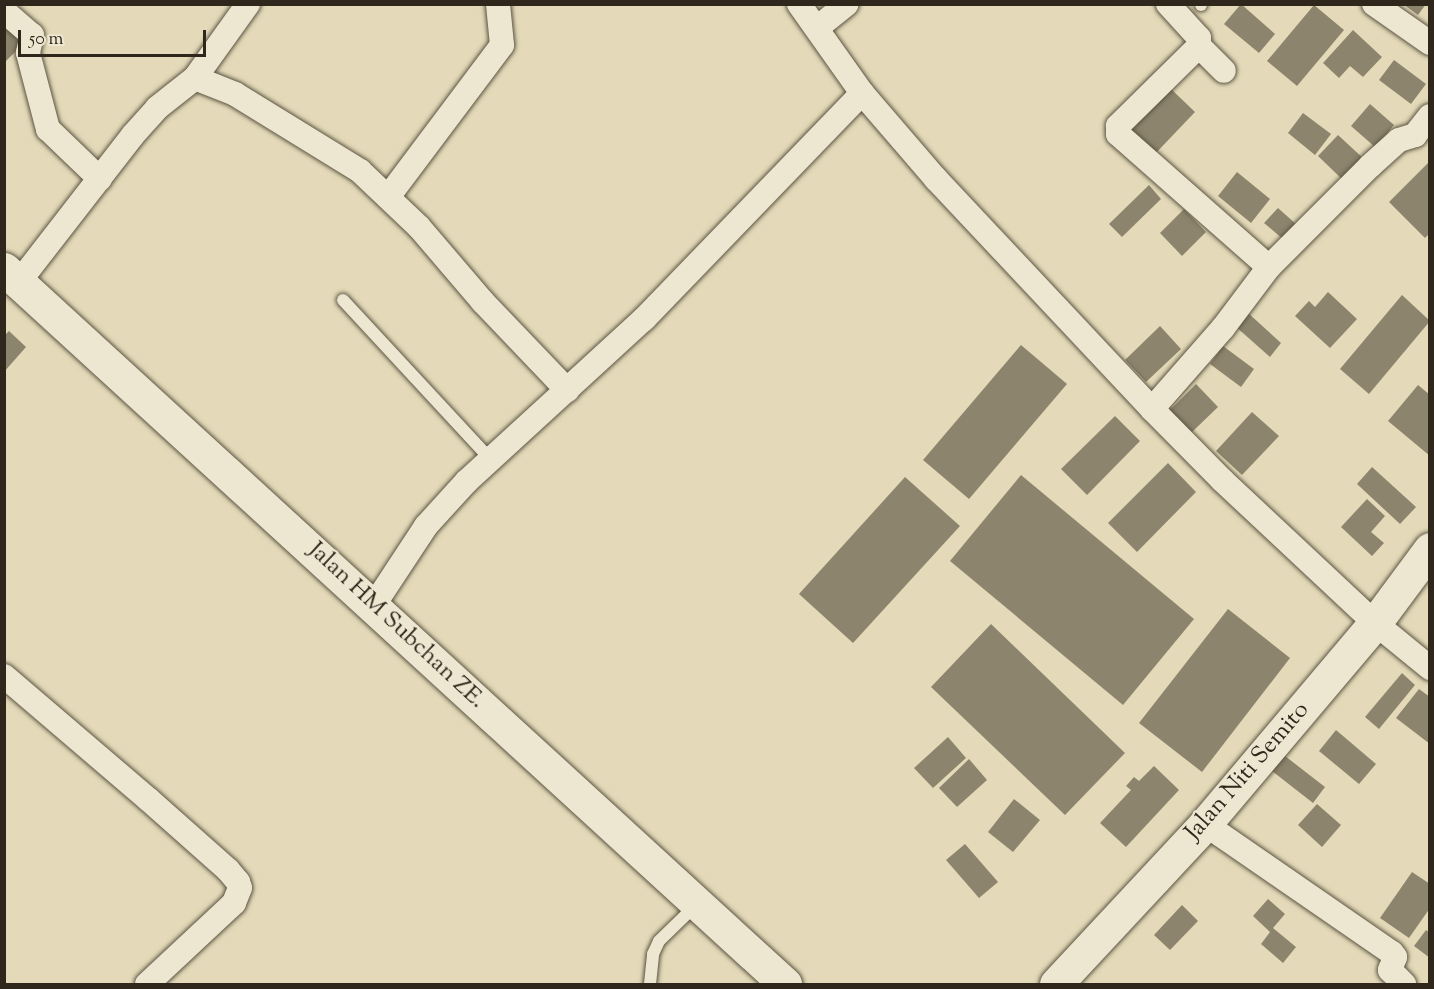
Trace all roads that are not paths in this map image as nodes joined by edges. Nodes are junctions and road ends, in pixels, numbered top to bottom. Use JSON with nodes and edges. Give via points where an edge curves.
{"nodes":[{"id":1,"x":8,"y":4,"type":"edge"},
{"id":2,"x":248,"y":4,"type":"edge"},
{"id":3,"x":498,"y":4,"type":"edge"},
{"id":4,"x":799,"y":4,"type":"edge"},
{"id":5,"x":846,"y":4,"type":"edge"},
{"id":6,"x":1168,"y":4,"type":"edge"},
{"id":7,"x":1374,"y":4,"type":"edge"},
{"id":8,"x":4,"y":10,"type":"edge"},
{"id":9,"x":817,"y":28,"type":"junction"},
{"id":10,"x":1430,"y":43,"type":"edge"},
{"id":11,"x":1199,"y":46,"type":"junction"},
{"id":12,"x":1224,"y":71,"type":"dead end"},
{"id":13,"x":195,"y":78,"type":"junction"},
{"id":14,"x":862,"y":93,"type":"junction"},
{"id":15,"x":1430,"y":116,"type":"edge"},
{"id":16,"x":100,"y":179,"type":"junction"},
{"id":17,"x":388,"y":197,"type":"junction"},
{"id":18,"x":1269,"y":267,"type":"junction"},
{"id":19,"x":12,"y":275,"type":"edge"},
{"id":20,"x":343,"y":300,"type":"dead end"},
{"id":21,"x":567,"y":390,"type":"junction"},
{"id":22,"x":1152,"y":409,"type":"junction"},
{"id":23,"x":491,"y":460,"type":"junction"},
{"id":24,"x":1430,"y":549,"type":"edge"},
{"id":25,"x":374,"y":605,"type":"junction"},
{"id":26,"x":1375,"y":623,"type":"junction"},
{"id":27,"x":1430,"y":668,"type":"edge"},
{"id":28,"x":4,"y":676,"type":"edge"},
{"id":29,"x":1205,"y":824,"type":"junction"},
{"id":30,"x":696,"y":904,"type":"junction"},
{"id":31,"x":147,"y":984,"type":"edge"},
{"id":32,"x":650,"y":984,"type":"edge"},
{"id":33,"x":785,"y":984,"type":"edge"},
{"id":34,"x":1056,"y":984,"type":"edge"},
{"id":35,"x":1404,"y":984,"type":"edge"}],
"edges":[{"from":1,"to":8,"type":"street"},
{"from":2,"to":13,"type":"street"},
{"from":3,"to":17,"type":"street","via":[[502,45]]},
{"from":4,"to":9,"type":"street"},
{"from":5,"to":9,"type":"street"},
{"from":6,"to":11,"type":"street","via":[[1199,38]]},
{"from":7,"to":10,"type":"street"},
{"from":8,"to":16,"type":"street","via":[[32,35],[28,53],[48,129]]},
{"from":9,"to":14,"type":"street"},
{"from":11,"to":12,"type":"street"},
{"from":11,"to":18,"type":"street","via":[[1118,126],[1118,134]]},
{"from":13,"to":16,"type":"street","via":[[157,108]]},
{"from":13,"to":17,"type":"street","via":[[235,94],[304,136],[360,171]]},
{"from":14,"to":21,"type":"street","via":[[644,319]]},
{"from":14,"to":22,"type":"street","via":[[936,179]]},
{"from":15,"to":18,"type":"street","via":[[1415,135],[1399,140],[1370,166]]},
{"from":16,"to":19,"type":"street"},
{"from":17,"to":21,"type":"street"},
{"from":18,"to":22,"type":"street","via":[[1223,328]]},
{"from":19,"to":25,"type":"main road","name":"Jalan HM Subchan ZE."},
{"from":20,"to":23,"type":"lane"},
{"from":21,"to":23,"type":"street"},
{"from":22,"to":26,"type":"street"},
{"from":23,"to":25,"type":"street","via":[[426,526]]},
{"from":24,"to":26,"type":"main road","name":"Jalan Niti Semito"},
{"from":25,"to":30,"type":"main road","name":"Jalan HM Subchan ZE.","via":[[432,663],[679,884]]},
{"from":26,"to":27,"type":"street"},
{"from":26,"to":29,"type":"main road","name":"Jalan Niti Semito"},
{"from":28,"to":31,"type":"street","via":[[238,882],[240,888],[234,903]]},
{"from":29,"to":34,"type":"main road","name":"Jalan Niti Semito"},
{"from":29,"to":35,"type":"street","via":[[1392,953],[1395,957],[1390,970]]},
{"from":30,"to":32,"type":"lane","via":[[659,941],[652,954]]},
{"from":30,"to":33,"type":"main road","name":"Jalan HM Subchan ZE."}]}
